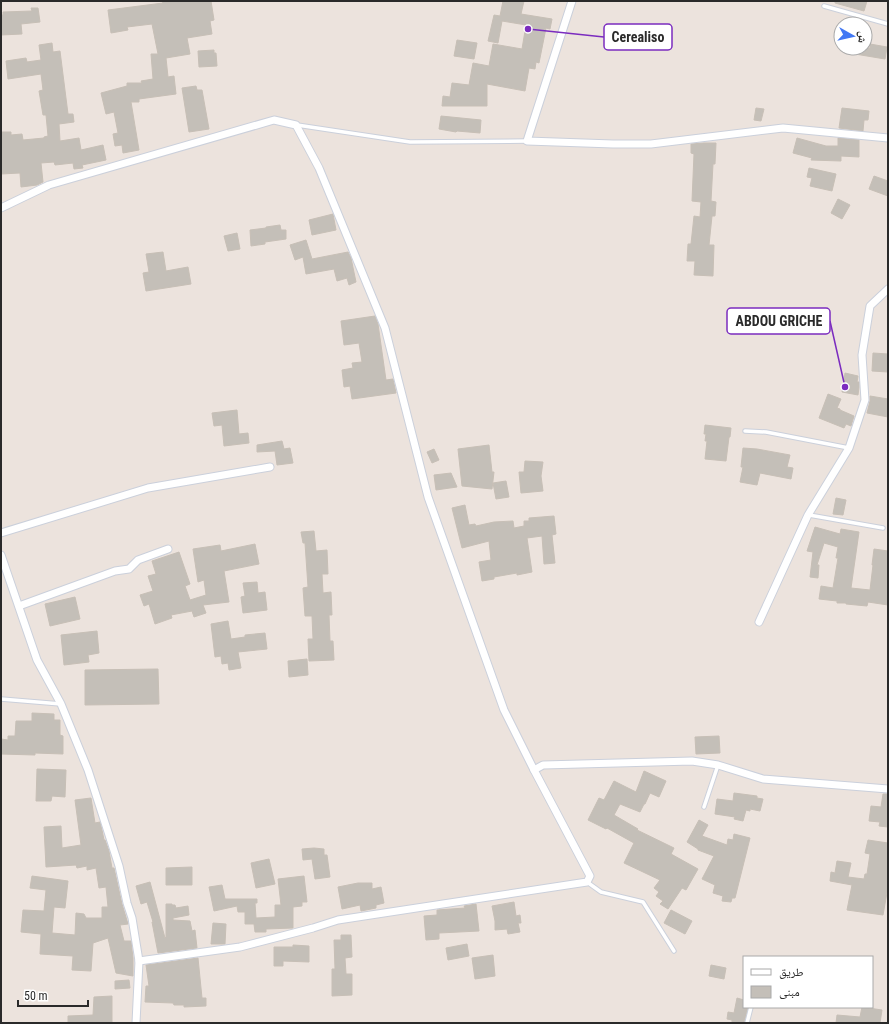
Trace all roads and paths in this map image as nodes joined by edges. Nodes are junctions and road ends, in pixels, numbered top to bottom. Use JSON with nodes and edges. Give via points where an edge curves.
{"nodes":[{"id":1,"x":572,"y":1,"type":"edge"},
{"id":2,"x":824,"y":6,"type":"dead end"},
{"id":3,"x":888,"y":24,"type":"edge"},
{"id":4,"x":296,"y":125,"type":"junction"},
{"id":5,"x":888,"y":138,"type":"edge"},
{"id":6,"x":527,"y":141,"type":"junction"},
{"id":7,"x":1,"y":208,"type":"edge"},
{"id":8,"x":888,"y":289,"type":"edge"},
{"id":9,"x":745,"y":431,"type":"dead end"},
{"id":10,"x":849,"y":448,"type":"junction"},
{"id":11,"x":270,"y":468,"type":"dead end"},
{"id":12,"x":808,"y":515,"type":"junction"},
{"id":13,"x":883,"y":528,"type":"dead end"},
{"id":14,"x":1,"y":533,"type":"edge"},
{"id":15,"x":168,"y":549,"type":"dead end"},
{"id":16,"x":1,"y":555,"type":"edge"},
{"id":17,"x":2,"y":563,"type":"edge"},
{"id":18,"x":19,"y":606,"type":"junction"},
{"id":19,"x":759,"y":622,"type":"dead end"},
{"id":20,"x":1,"y":699,"type":"edge"},
{"id":21,"x":61,"y":704,"type":"junction"},
{"id":22,"x":718,"y":765,"type":"junction"},
{"id":23,"x":534,"y":770,"type":"junction"},
{"id":24,"x":888,"y":789,"type":"edge"},
{"id":25,"x":704,"y":807,"type":"dead end"},
{"id":26,"x":587,"y":882,"type":"junction"},
{"id":27,"x":674,"y":951,"type":"dead end"},
{"id":28,"x":139,"y":961,"type":"junction"},
{"id":29,"x":751,"y":1008,"type":"edge"},
{"id":30,"x":136,"y":1023,"type":"edge"},
{"id":31,"x":747,"y":1023,"type":"edge"}],
"edges":[{"from":1,"to":6,"type":"street"},
{"from":2,"to":3,"type":"lane"},
{"from":4,"to":6,"type":"lane","via":[[410,142]]},
{"from":4,"to":7,"type":"street","via":[[274,120],[49,185]]},
{"from":4,"to":23,"type":"street","via":[[319,168],[385,328],[428,498],[504,710]]},
{"from":5,"to":6,"type":"street","via":[[783,128],[651,144]]},
{"from":8,"to":10,"type":"street","via":[[870,306],[862,354],[865,400]]},
{"from":9,"to":10,"type":"lane","via":[[766,432]]},
{"from":10,"to":12,"type":"street"},
{"from":11,"to":14,"type":"street","via":[[148,488]]},
{"from":12,"to":13,"type":"lane"},
{"from":12,"to":19,"type":"street"},
{"from":15,"to":18,"type":"street","via":[[138,560],[129,568]]},
{"from":16,"to":17,"type":"street"},
{"from":17,"to":18,"type":"street"},
{"from":18,"to":21,"type":"street","via":[[37,660]]},
{"from":20,"to":21,"type":"lane"},
{"from":21,"to":28,"type":"street","via":[[88,770],[119,866],[132,918]]},
{"from":22,"to":23,"type":"street","via":[[692,761],[543,765]]},
{"from":22,"to":24,"type":"street","via":[[763,779]]},
{"from":22,"to":25,"type":"lane"},
{"from":23,"to":26,"type":"street","via":[[590,876]]},
{"from":26,"to":27,"type":"lane","via":[[601,892],[643,902]]},
{"from":26,"to":28,"type":"street","via":[[338,920],[240,947]]},
{"from":28,"to":30,"type":"street"},
{"from":29,"to":31,"type":"lane"}]}
